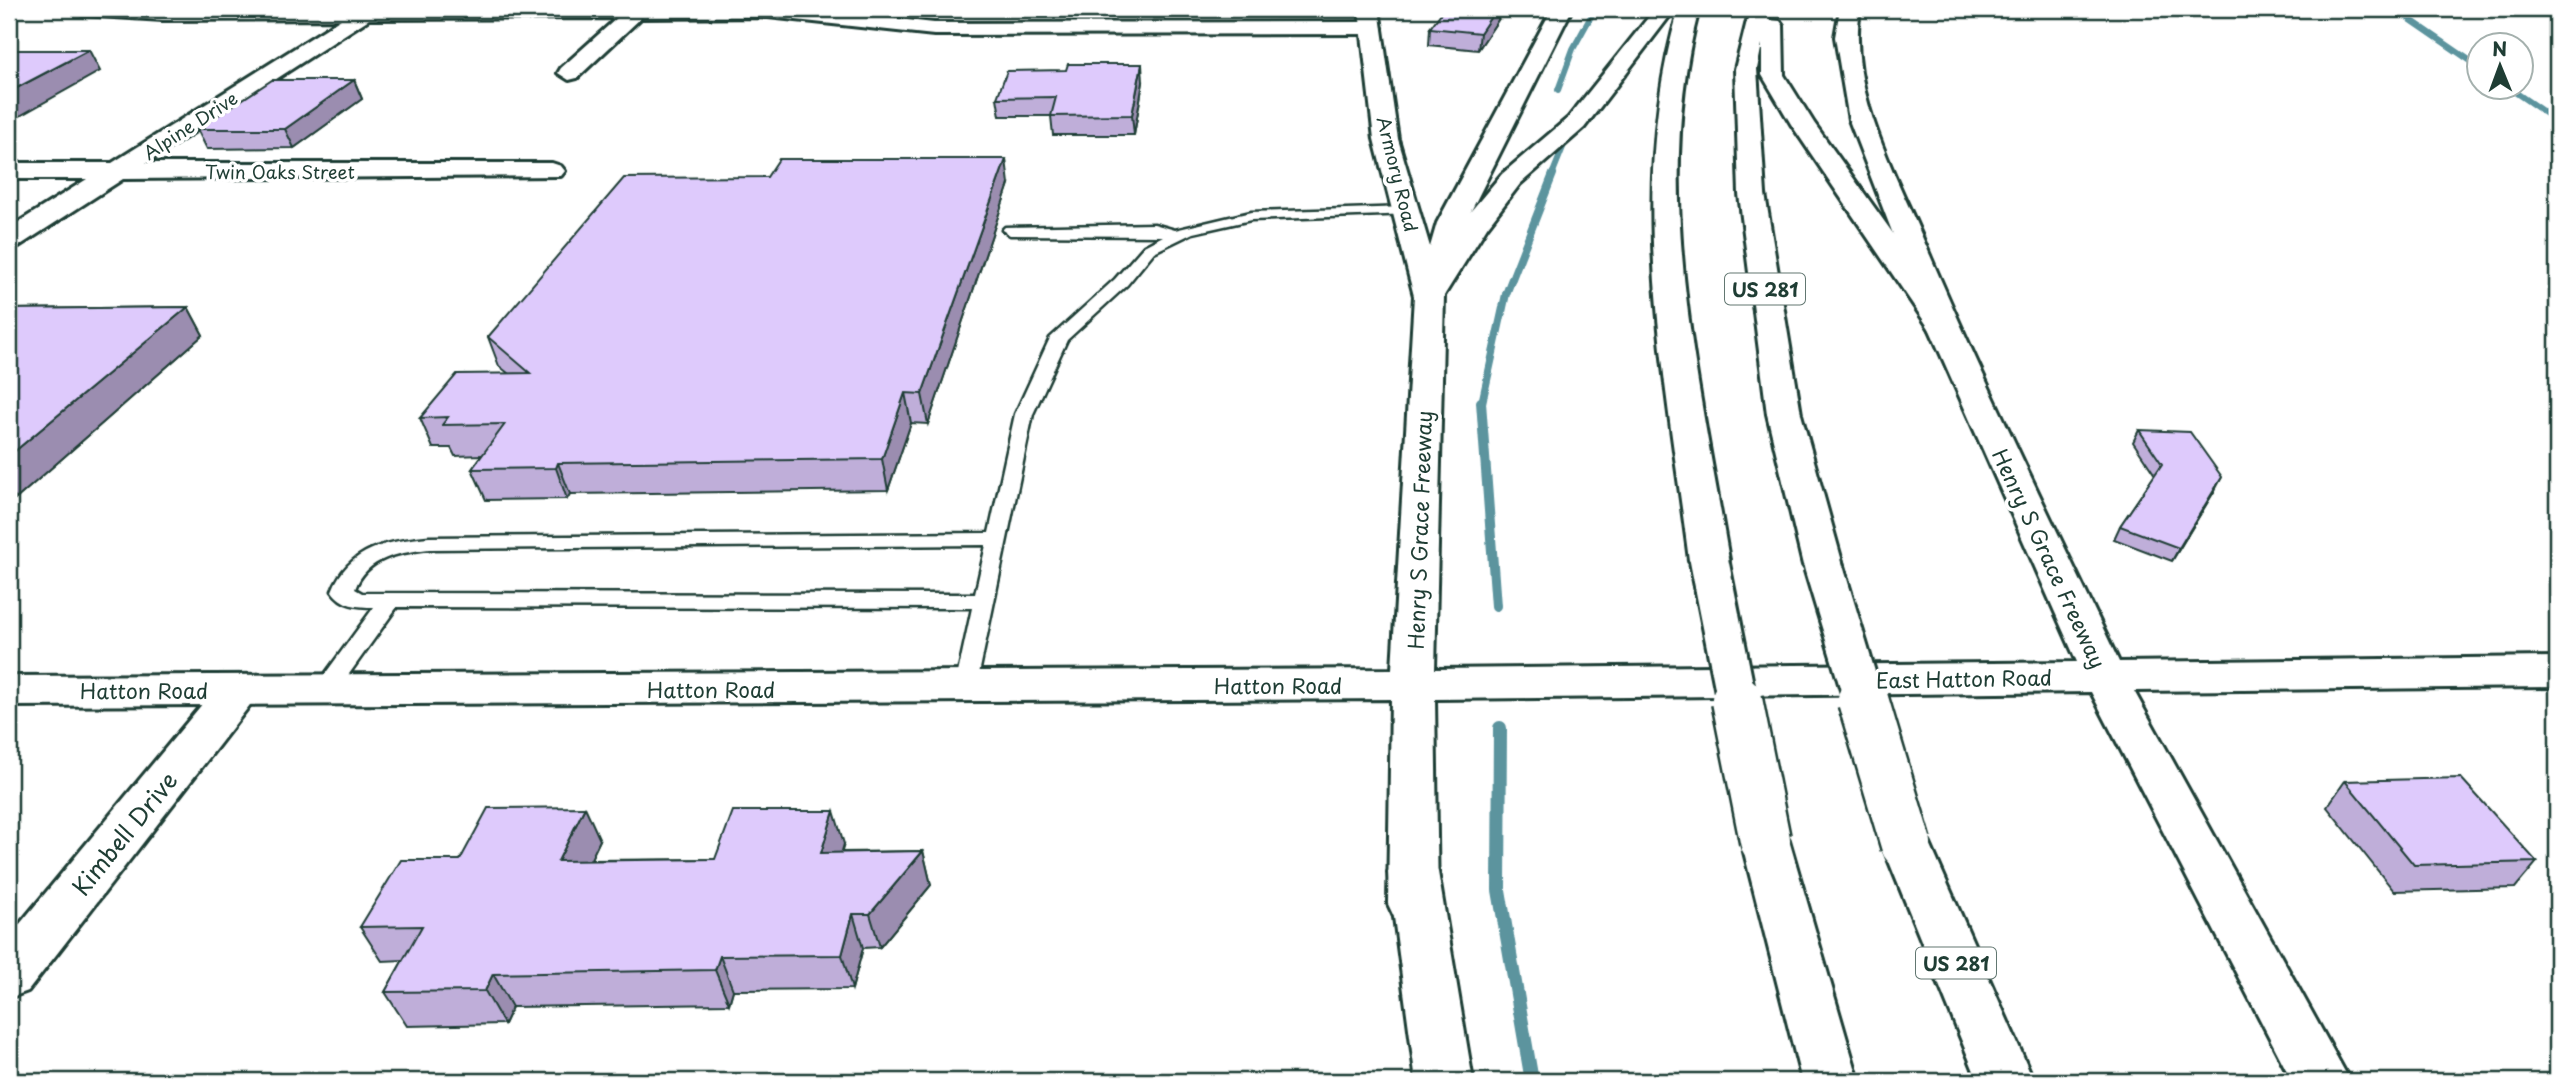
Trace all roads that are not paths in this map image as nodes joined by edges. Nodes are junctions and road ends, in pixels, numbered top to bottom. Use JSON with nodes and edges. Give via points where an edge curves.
{"nodes":[{"id":1,"x":82,"y":9,"type":"edge"},
{"id":2,"x":1019,"y":9,"type":"edge"},
{"id":3,"x":1562,"y":9,"type":"edge"},
{"id":4,"x":1665,"y":9,"type":"edge"},
{"id":5,"x":1689,"y":9,"type":"edge"},
{"id":6,"x":1760,"y":9,"type":"edge"},
{"id":7,"x":1773,"y":9,"type":"edge"},
{"id":8,"x":1850,"y":9,"type":"edge"},
{"id":9,"x":638,"y":10,"type":"edge"},
{"id":10,"x":769,"y":10,"type":"edge"},
{"id":11,"x":368,"y":11,"type":"edge"},
{"id":12,"x":1371,"y":18,"type":"edge"},
{"id":13,"x":1228,"y":19,"type":"edge"},
{"id":14,"x":1011,"y":29,"type":"junction"},
{"id":15,"x":569,"y":73,"type":"dead end"},
{"id":16,"x":9,"y":171,"type":"edge"},
{"id":17,"x":119,"y":171,"type":"junction"},
{"id":18,"x":552,"y":171,"type":"dead end"},
{"id":19,"x":1407,"y":211,"type":"junction"},
{"id":20,"x":1010,"y":230,"type":"dead end"},
{"id":21,"x":1176,"y":235,"type":"junction"},
{"id":22,"x":9,"y":240,"type":"edge"},
{"id":23,"x":1429,"y":296,"type":"junction"},
{"id":24,"x":1946,"y":330,"type":"junction"},
{"id":25,"x":998,"y":539,"type":"junction"},
{"id":26,"x":391,"y":600,"type":"junction"},
{"id":27,"x":985,"y":601,"type":"junction"},
{"id":28,"x":2557,"y":672,"type":"edge"},
{"id":29,"x":2105,"y":677,"type":"junction"},
{"id":30,"x":1413,"y":684,"type":"junction"},
{"id":31,"x":967,"y":687,"type":"junction"},
{"id":32,"x":237,"y":690,"type":"junction"},
{"id":33,"x":326,"y":690,"type":"junction"},
{"id":34,"x":9,"y":691,"type":"edge"},
{"id":35,"x":1413,"y":872,"type":"junction"},
{"id":36,"x":9,"y":975,"type":"edge"},
{"id":37,"x":1417,"y":1081,"type":"edge"},
{"id":38,"x":1445,"y":1081,"type":"edge"},
{"id":39,"x":1831,"y":1081,"type":"edge"},
{"id":40,"x":2006,"y":1081,"type":"edge"},
{"id":41,"x":2322,"y":1081,"type":"edge"}],
"edges":[{"from":1,"to":11,"type":"main road","via":[[131,13]]},
{"from":2,"to":14,"type":"main road"},
{"from":3,"to":23,"type":"main road","name":"Henry S Grace Freeway","via":[[1451,223]]},
{"from":4,"to":23,"type":"main road","via":[[1576,123],[1511,179],[1475,224]]},
{"from":5,"to":39,"type":"main road","bridge":true,"via":[[1681,31],[1665,133],[1665,246],[1709,560],[1765,840]]},
{"from":6,"to":40,"type":"main road","number":"US 281","bridge":true,"via":[[1746,69],[1752,194],[1784,414],[1823,565],[1906,844]]},
{"from":7,"to":24,"type":"main road","via":[[1773,75]]},
{"from":8,"to":24,"type":"main road","name":"Henry S Grace Freeway","via":[[1845,37],[1861,120]]},
{"from":9,"to":10,"type":"main road"},
{"from":9,"to":11,"type":"main road"},
{"from":9,"to":15,"type":"main road"},
{"from":10,"to":14,"type":"main road","via":[[881,27]]},
{"from":11,"to":17,"type":"main road","name":"Alpine Drive"},
{"from":12,"to":13,"type":"main road"},
{"from":12,"to":19,"type":"main road","name":"Armory Road","via":[[1386,139]]},
{"from":13,"to":14,"type":"main road"},
{"from":16,"to":17,"type":"main road","name":"Twin Oaks Street"},
{"from":17,"to":18,"type":"main road","name":"Twin Oaks Street"},
{"from":17,"to":22,"type":"main road","name":"Alpine Drive"},
{"from":19,"to":21,"type":"lane","via":[[1251,216]]},
{"from":19,"to":23,"type":"main road","name":"Armory Road"},
{"from":20,"to":21,"type":"lane","via":[[1154,229]]},
{"from":21,"to":25,"type":"lane","via":[[1149,249],[1121,282],[1059,338],[1024,414]]},
{"from":23,"to":30,"type":"main road","name":"Henry S Grace Freeway"},
{"from":24,"to":29,"type":"main road","name":"Henry S Grace Freeway"},
{"from":25,"to":26,"type":"lane","via":[[429,543],[373,554],[346,578],[343,592],[357,600]]},
{"from":25,"to":27,"type":"lane"},
{"from":26,"to":27,"type":"lane"},
{"from":26,"to":33,"type":"lane"},
{"from":27,"to":31,"type":"lane"},
{"from":28,"to":29,"type":"main road","name":"East Hatton Road"},
{"from":29,"to":30,"type":"main road","name":"East Hatton Road"},
{"from":29,"to":41,"type":"main road","name":"Henry S Grace Freeway"},
{"from":30,"to":31,"type":"main road","name":"Hatton Road"},
{"from":30,"to":35,"type":"main road","name":"Henry S Grace Freeway"},
{"from":31,"to":33,"type":"main road","name":"Hatton Road"},
{"from":32,"to":33,"type":"main road","name":"Hatton Road"},
{"from":32,"to":34,"type":"main road","name":"Hatton Road"},
{"from":32,"to":36,"type":"main road","name":"Kimbell Drive"},
{"from":35,"to":37,"type":"main road","name":"Henry S Grace Freeway"},
{"from":35,"to":38,"type":"main road"}]}
